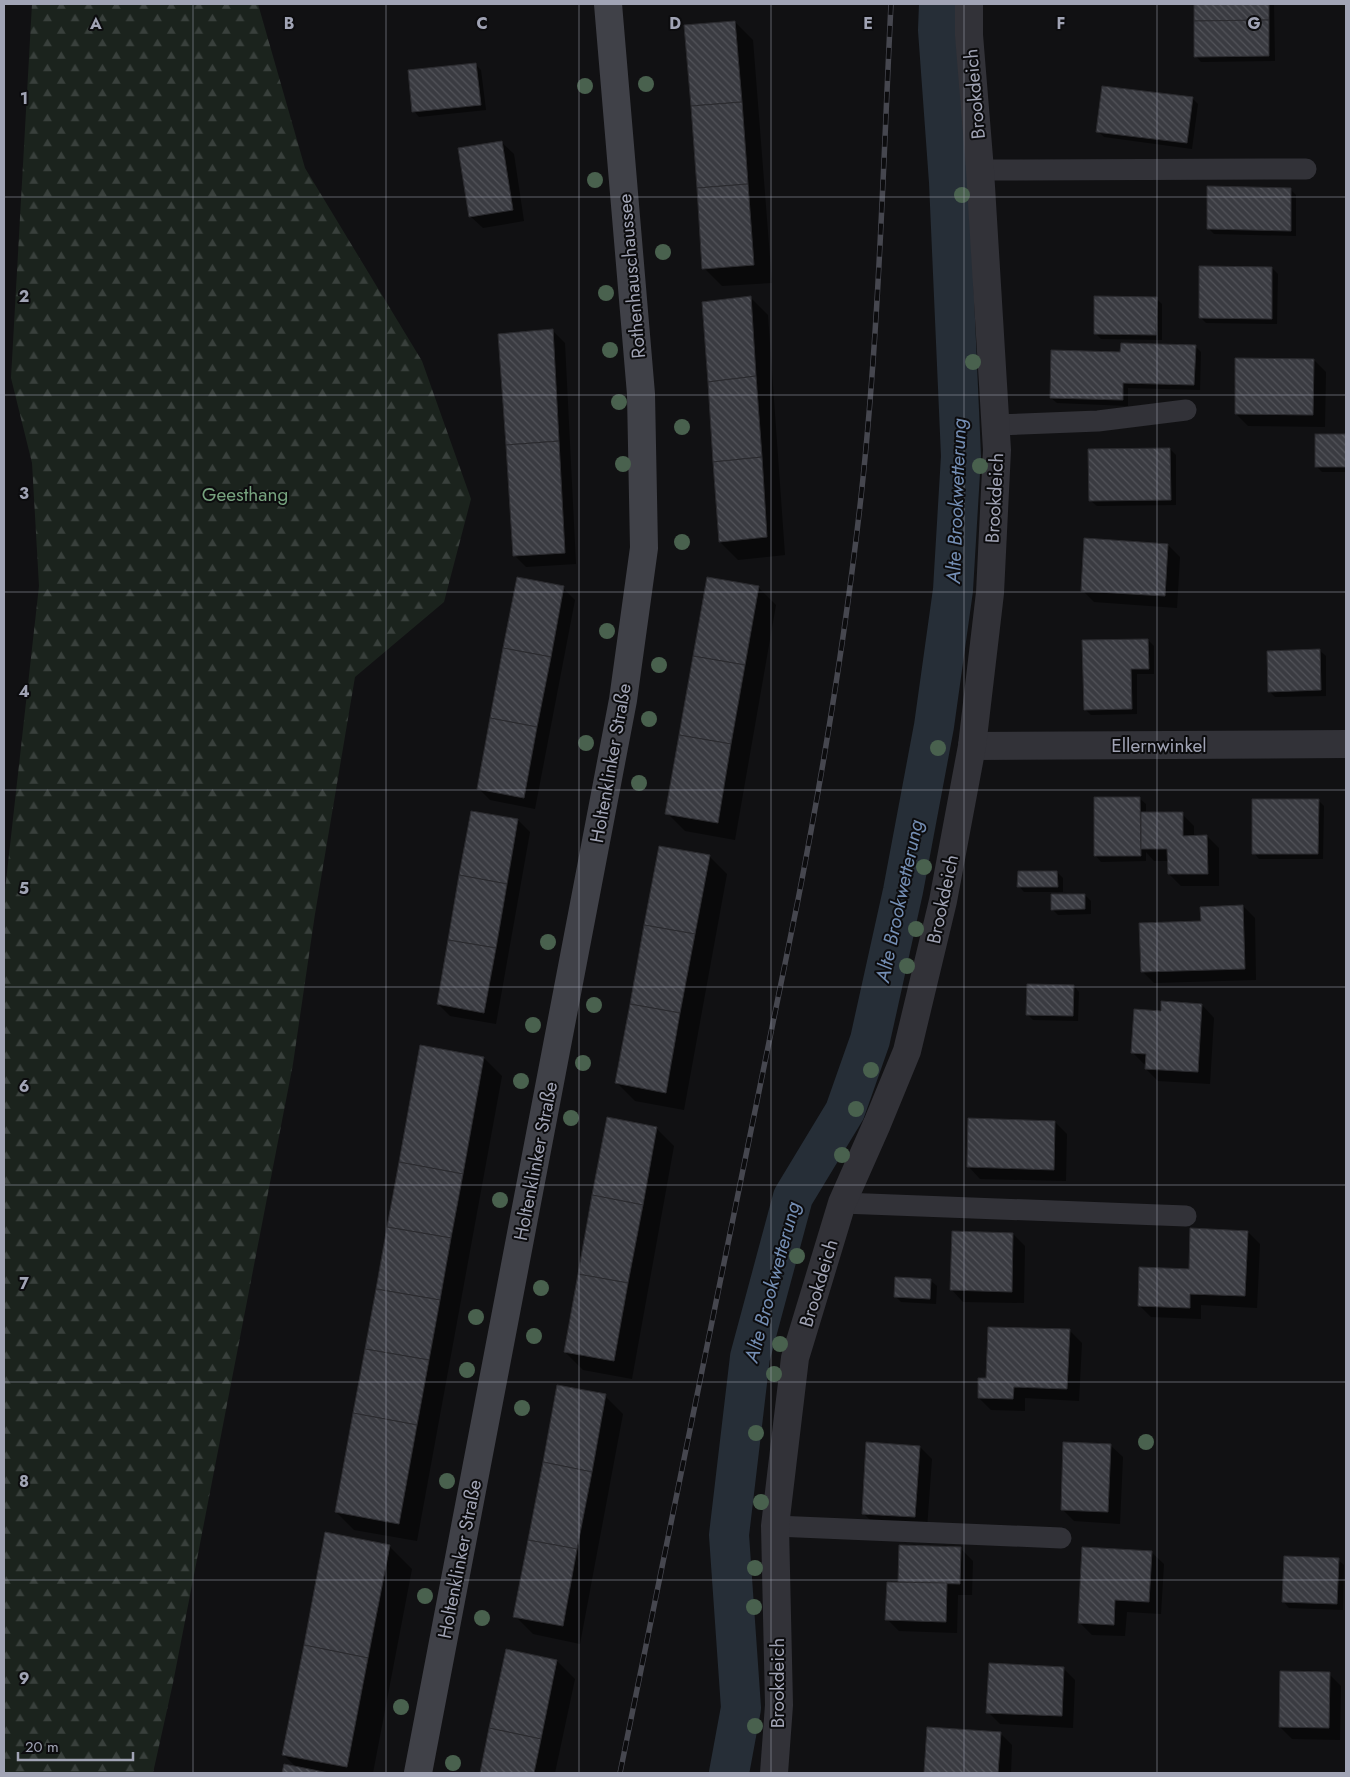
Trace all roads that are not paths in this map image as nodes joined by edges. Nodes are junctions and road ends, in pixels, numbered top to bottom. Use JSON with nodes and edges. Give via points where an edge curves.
{"nodes":[{"id":1,"x":608,"y":4,"type":"edge"},
{"id":2,"x":969,"y":4,"type":"edge"},
{"id":3,"x":1306,"y":169,"type":"dead end"},
{"id":4,"x":980,"y":170,"type":"junction"},
{"id":5,"x":1186,"y":410,"type":"dead end"},
{"id":6,"x":996,"y":425,"type":"junction"},
{"id":7,"x":644,"y":548,"type":"joint"},
{"id":8,"x":1346,"y":744,"type":"edge"},
{"id":9,"x":972,"y":746,"type":"junction"},
{"id":10,"x":842,"y":1203,"type":"junction"},
{"id":11,"x":1186,"y":1216,"type":"dead end"},
{"id":12,"x":776,"y":1526,"type":"junction"},
{"id":13,"x":1061,"y":1538,"type":"dead end"},
{"id":14,"x":418,"y":1773,"type":"edge"},
{"id":15,"x":774,"y":1773,"type":"edge"}],
"edges":[{"from":1,"to":7,"type":"main road","name":"Rothenhauschaussee","via":[[641,394]]},
{"from":2,"to":4,"type":"street","name":"Brookdeich"},
{"from":3,"to":4,"type":"lane"},
{"from":4,"to":6,"type":"street","name":"Brookdeich"},
{"from":5,"to":6,"type":"lane","via":[[1098,421]]},
{"from":6,"to":9,"type":"street","name":"Brookdeich","via":[[990,594]]},
{"from":7,"to":14,"type":"main road","name":"Holtenklinker Straße","via":[[623,700]]},
{"from":8,"to":9,"type":"street","name":"Ellernwinkel"},
{"from":9,"to":10,"type":"street","name":"Brookdeich","via":[[943,902],[906,1051]]},
{"from":10,"to":11,"type":"lane"},
{"from":10,"to":12,"type":"street","name":"Brookdeich","via":[[795,1358]]},
{"from":12,"to":13,"type":"lane"},
{"from":12,"to":15,"type":"street","name":"Brookdeich","via":[[779,1705]]}]}
